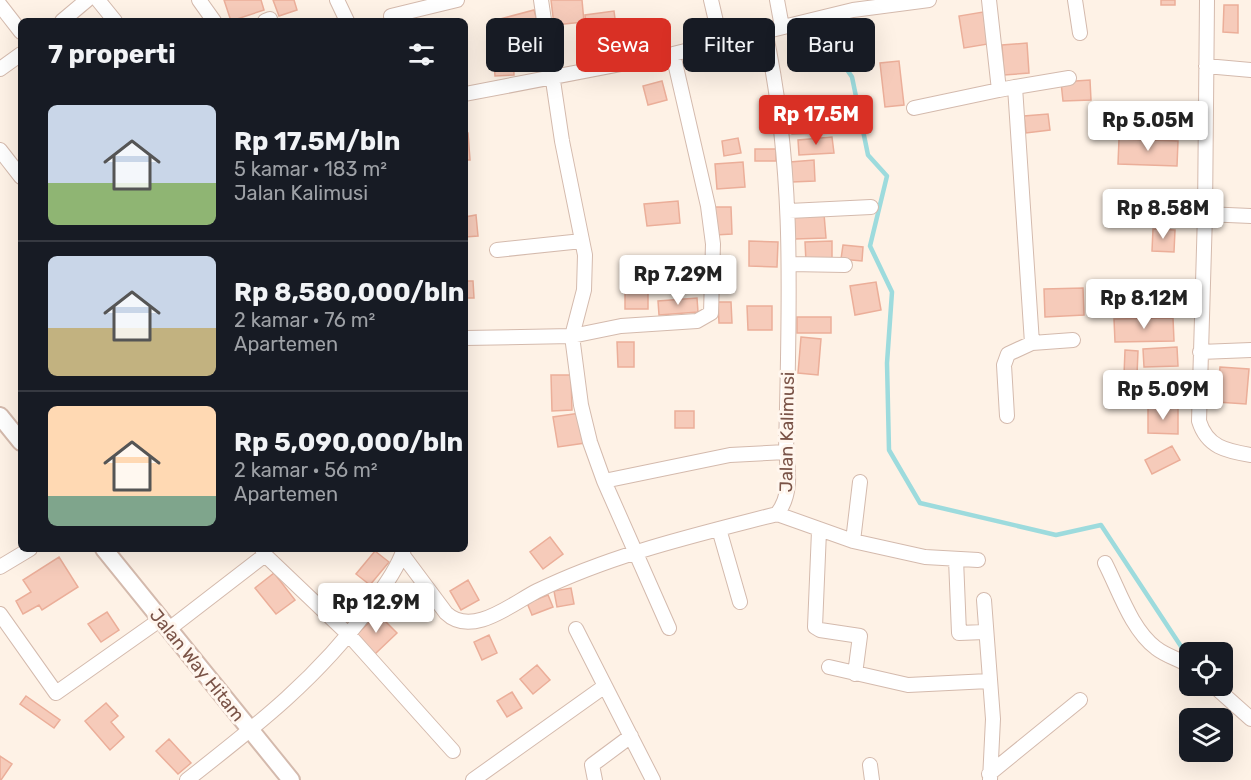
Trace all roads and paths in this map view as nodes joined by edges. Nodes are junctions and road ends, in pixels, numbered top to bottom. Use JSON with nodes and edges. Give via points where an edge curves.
{"nodes":[{"id":1,"x":87,"y":0,"type":"edge"},
{"id":2,"x":98,"y":0,"type":"edge"},
{"id":3,"x":198,"y":0,"type":"edge"},
{"id":4,"x":337,"y":0,"type":"edge"},
{"id":5,"x":457,"y":0,"type":"edge"},
{"id":6,"x":541,"y":0,"type":"edge"},
{"id":7,"x":711,"y":0,"type":"edge"},
{"id":8,"x":777,"y":0,"type":"edge"},
{"id":9,"x":929,"y":0,"type":"edge"},
{"id":10,"x":989,"y":0,"type":"edge"},
{"id":11,"x":1075,"y":0,"type":"edge"},
{"id":12,"x":1207,"y":0,"type":"edge"},
{"id":13,"x":0,"y":5,"type":"edge"},
{"id":14,"x":391,"y":16,"type":"dead end"},
{"id":15,"x":66,"y":18,"type":"edge"},
{"id":16,"x":113,"y":18,"type":"edge"},
{"id":17,"x":212,"y":18,"type":"edge"},
{"id":18,"x":346,"y":18,"type":"edge"},
{"id":19,"x":715,"y":18,"type":"edge"},
{"id":20,"x":782,"y":27,"type":"junction"},
{"id":21,"x":18,"y":28,"type":"edge"},
{"id":22,"x":775,"y":29,"type":"edge"},
{"id":23,"x":1080,"y":33,"type":"dead end"},
{"id":24,"x":683,"y":52,"type":"edge"},
{"id":25,"x":674,"y":54,"type":"junction"},
{"id":26,"x":18,"y":56,"type":"edge"},
{"id":27,"x":1206,"y":66,"type":"junction"},
{"id":28,"x":0,"y":69,"type":"edge"},
{"id":29,"x":1251,"y":70,"type":"edge"},
{"id":30,"x":773,"y":72,"type":"edge"},
{"id":31,"x":553,"y":78,"type":"junction"},
{"id":32,"x":1069,"y":78,"type":"dead end"},
{"id":33,"x":1015,"y":87,"type":"junction"},
{"id":34,"x":999,"y":90,"type":"junction"},
{"id":35,"x":468,"y":93,"type":"edge"},
{"id":36,"x":914,"y":108,"type":"dead end"},
{"id":37,"x":0,"y":150,"type":"edge"},
{"id":38,"x":18,"y":173,"type":"edge"},
{"id":39,"x":871,"y":207,"type":"dead end"},
{"id":40,"x":789,"y":211,"type":"junction"},
{"id":41,"x":1205,"y":214,"type":"junction"},
{"id":42,"x":1251,"y":216,"type":"edge"},
{"id":43,"x":582,"y":241,"type":"junction"},
{"id":44,"x":497,"y":250,"type":"dead end"},
{"id":45,"x":790,"y":264,"type":"junction"},
{"id":46,"x":845,"y":265,"type":"dead end"},
{"id":47,"x":572,"y":336,"type":"junction"},
{"id":48,"x":468,"y":338,"type":"edge"},
{"id":49,"x":1073,"y":340,"type":"dead end"},
{"id":50,"x":1032,"y":343,"type":"junction"},
{"id":51,"x":1251,"y":350,"type":"edge"},
{"id":52,"x":1200,"y":352,"type":"junction"},
{"id":53,"x":0,"y":416,"type":"edge"},
{"id":54,"x":1007,"y":416,"type":"dead end"},
{"id":55,"x":18,"y":438,"type":"edge"},
{"id":56,"x":786,"y":452,"type":"junction"},
{"id":57,"x":1251,"y":455,"type":"edge"},
{"id":58,"x":604,"y":481,"type":"junction"},
{"id":59,"x":860,"y":482,"type":"dead end"},
{"id":60,"x":777,"y":514,"type":"junction"},
{"id":61,"x":719,"y":529,"type":"junction"},
{"id":62,"x":819,"y":531,"type":"junction"},
{"id":63,"x":853,"y":541,"type":"junction"},
{"id":64,"x":25,"y":552,"type":"edge"},
{"id":65,"x":106,"y":552,"type":"edge"},
{"id":66,"x":263,"y":552,"type":"edge"},
{"id":67,"x":403,"y":552,"type":"edge"},
{"id":68,"x":634,"y":553,"type":"junction"},
{"id":69,"x":956,"y":559,"type":"junction"},
{"id":70,"x":978,"y":560,"type":"dead end"},
{"id":71,"x":1105,"y":563,"type":"dead end"},
{"id":72,"x":0,"y":567,"type":"edge"},
{"id":73,"x":984,"y":600,"type":"dead end"},
{"id":74,"x":740,"y":602,"type":"dead end"},
{"id":75,"x":0,"y":614,"type":"edge"},
{"id":76,"x":165,"y":624,"type":"junction"},
{"id":77,"x":669,"y":628,"type":"dead end"},
{"id":78,"x":576,"y":629,"type":"dead end"},
{"id":79,"x":985,"y":632,"type":"junction"},
{"id":80,"x":349,"y":635,"type":"junction"},
{"id":81,"x":1179,"y":661,"type":"edge"},
{"id":82,"x":829,"y":667,"type":"dead end"},
{"id":83,"x":855,"y":674,"type":"junction"},
{"id":84,"x":989,"y":681,"type":"junction"},
{"id":85,"x":605,"y":686,"type":"junction"},
{"id":86,"x":1225,"y":696,"type":"edge"},
{"id":87,"x":1080,"y":700,"type":"dead end"},
{"id":88,"x":1251,"y":719,"type":"edge"},
{"id":89,"x":250,"y":730,"type":"junction"},
{"id":90,"x":631,"y":736,"type":"junction"},
{"id":91,"x":453,"y":751,"type":"dead end"},
{"id":92,"x":870,"y":765,"type":"dead end"},
{"id":93,"x":990,"y":777,"type":"edge"},
{"id":94,"x":187,"y":780,"type":"edge"},
{"id":95,"x":291,"y":780,"type":"edge"},
{"id":96,"x":473,"y":780,"type":"edge"},
{"id":97,"x":594,"y":780,"type":"edge"},
{"id":98,"x":653,"y":780,"type":"edge"},
{"id":99,"x":872,"y":780,"type":"edge"}],
"edges":[{"from":1,"to":15,"type":"street"},
{"from":2,"to":16,"type":"street"},
{"from":3,"to":17,"type":"street"},
{"from":4,"to":18,"type":"street"},
{"from":5,"to":14,"type":"street"},
{"from":6,"to":31,"type":"street"},
{"from":7,"to":19,"type":"street"},
{"from":8,"to":20,"type":"street"},
{"from":9,"to":20,"type":"street","via":[[853,10]]},
{"from":10,"to":34,"type":"street"},
{"from":11,"to":23,"type":"street"},
{"from":12,"to":27,"type":"street"},
{"from":13,"to":21,"type":"street"},
{"from":20,"to":22,"type":"street"},
{"from":24,"to":25,"type":"street"},
{"from":25,"to":31,"type":"street"},
{"from":25,"to":47,"type":"street","via":[[708,206],[711,313],[697,321],[621,327]]},
{"from":26,"to":28,"type":"street"},
{"from":27,"to":29,"type":"street"},
{"from":27,"to":41,"type":"street"},
{"from":30,"to":40,"type":"street","name":"Jalan Kalimusi","via":[[782,120]]},
{"from":31,"to":35,"type":"street"},
{"from":31,"to":43,"type":"street"},
{"from":32,"to":33,"type":"street"},
{"from":33,"to":34,"type":"street"},
{"from":33,"to":50,"type":"street"},
{"from":34,"to":36,"type":"street"},
{"from":37,"to":38,"type":"street"},
{"from":39,"to":40,"type":"street"},
{"from":40,"to":45,"type":"street","name":"Jalan Kalimusi"},
{"from":41,"to":42,"type":"street"},
{"from":41,"to":52,"type":"street"},
{"from":43,"to":44,"type":"street"},
{"from":43,"to":47,"type":"street","via":[[586,271]]},
{"from":45,"to":46,"type":"street"},
{"from":45,"to":56,"type":"street","name":"Jalan Kalimusi"},
{"from":47,"to":48,"type":"street"},
{"from":47,"to":58,"type":"street","via":[[581,405]]},
{"from":49,"to":50,"type":"street"},
{"from":50,"to":54,"type":"street","via":[[1010,352],[1005,359]]},
{"from":51,"to":52,"type":"street"},
{"from":52,"to":57,"type":"street","via":[[1202,433],[1220,449]]},
{"from":53,"to":55,"type":"street"},
{"from":56,"to":58,"type":"street","via":[[730,455]]},
{"from":56,"to":60,"type":"street","name":"Jalan Kalimusi","via":[[787,498]]},
{"from":58,"to":68,"type":"street"},
{"from":59,"to":63,"type":"street"},
{"from":60,"to":61,"type":"street","name":"Jalan Kalimusi"},
{"from":60,"to":62,"type":"street"},
{"from":61,"to":68,"type":"street","name":"Jalan Kalimusi"},
{"from":61,"to":74,"type":"street"},
{"from":62,"to":63,"type":"street"},
{"from":62,"to":83,"type":"street","via":[[815,627],[860,636]]},
{"from":63,"to":69,"type":"street","via":[[925,557]]},
{"from":64,"to":72,"type":"street"},
{"from":65,"to":76,"type":"street","name":"Jalan Way Hitam"},
{"from":66,"to":76,"type":"street"},
{"from":66,"to":80,"type":"street"},
{"from":67,"to":68,"type":"street","name":"Jalan Kalimusi","via":[[447,613],[453,619],[469,622],[490,617],[538,590]]},
{"from":67,"to":80,"type":"street","via":[[386,584]]},
{"from":68,"to":77,"type":"street"},
{"from":69,"to":70,"type":"street"},
{"from":69,"to":79,"type":"street","via":[[959,633]]},
{"from":71,"to":81,"type":"street","via":[[1146,638]]},
{"from":73,"to":79,"type":"street"},
{"from":75,"to":76,"type":"street","via":[[56,693]]},
{"from":76,"to":89,"type":"street","name":"Jalan Way Hitam"},
{"from":78,"to":85,"type":"street"},
{"from":79,"to":84,"type":"street"},
{"from":80,"to":89,"type":"street","via":[[318,671]]},
{"from":80,"to":91,"type":"street"},
{"from":82,"to":83,"type":"street"},
{"from":83,"to":84,"type":"street","via":[[908,685]]},
{"from":84,"to":93,"type":"street","via":[[993,719]]},
{"from":85,"to":90,"type":"street"},
{"from":85,"to":96,"type":"street"},
{"from":86,"to":88,"type":"street"},
{"from":87,"to":93,"type":"street"},
{"from":89,"to":94,"type":"street"},
{"from":89,"to":95,"type":"street","name":"Jalan Way Hitam"},
{"from":90,"to":97,"type":"street","via":[[592,765]]},
{"from":90,"to":98,"type":"street"},
{"from":92,"to":99,"type":"street"}]}
